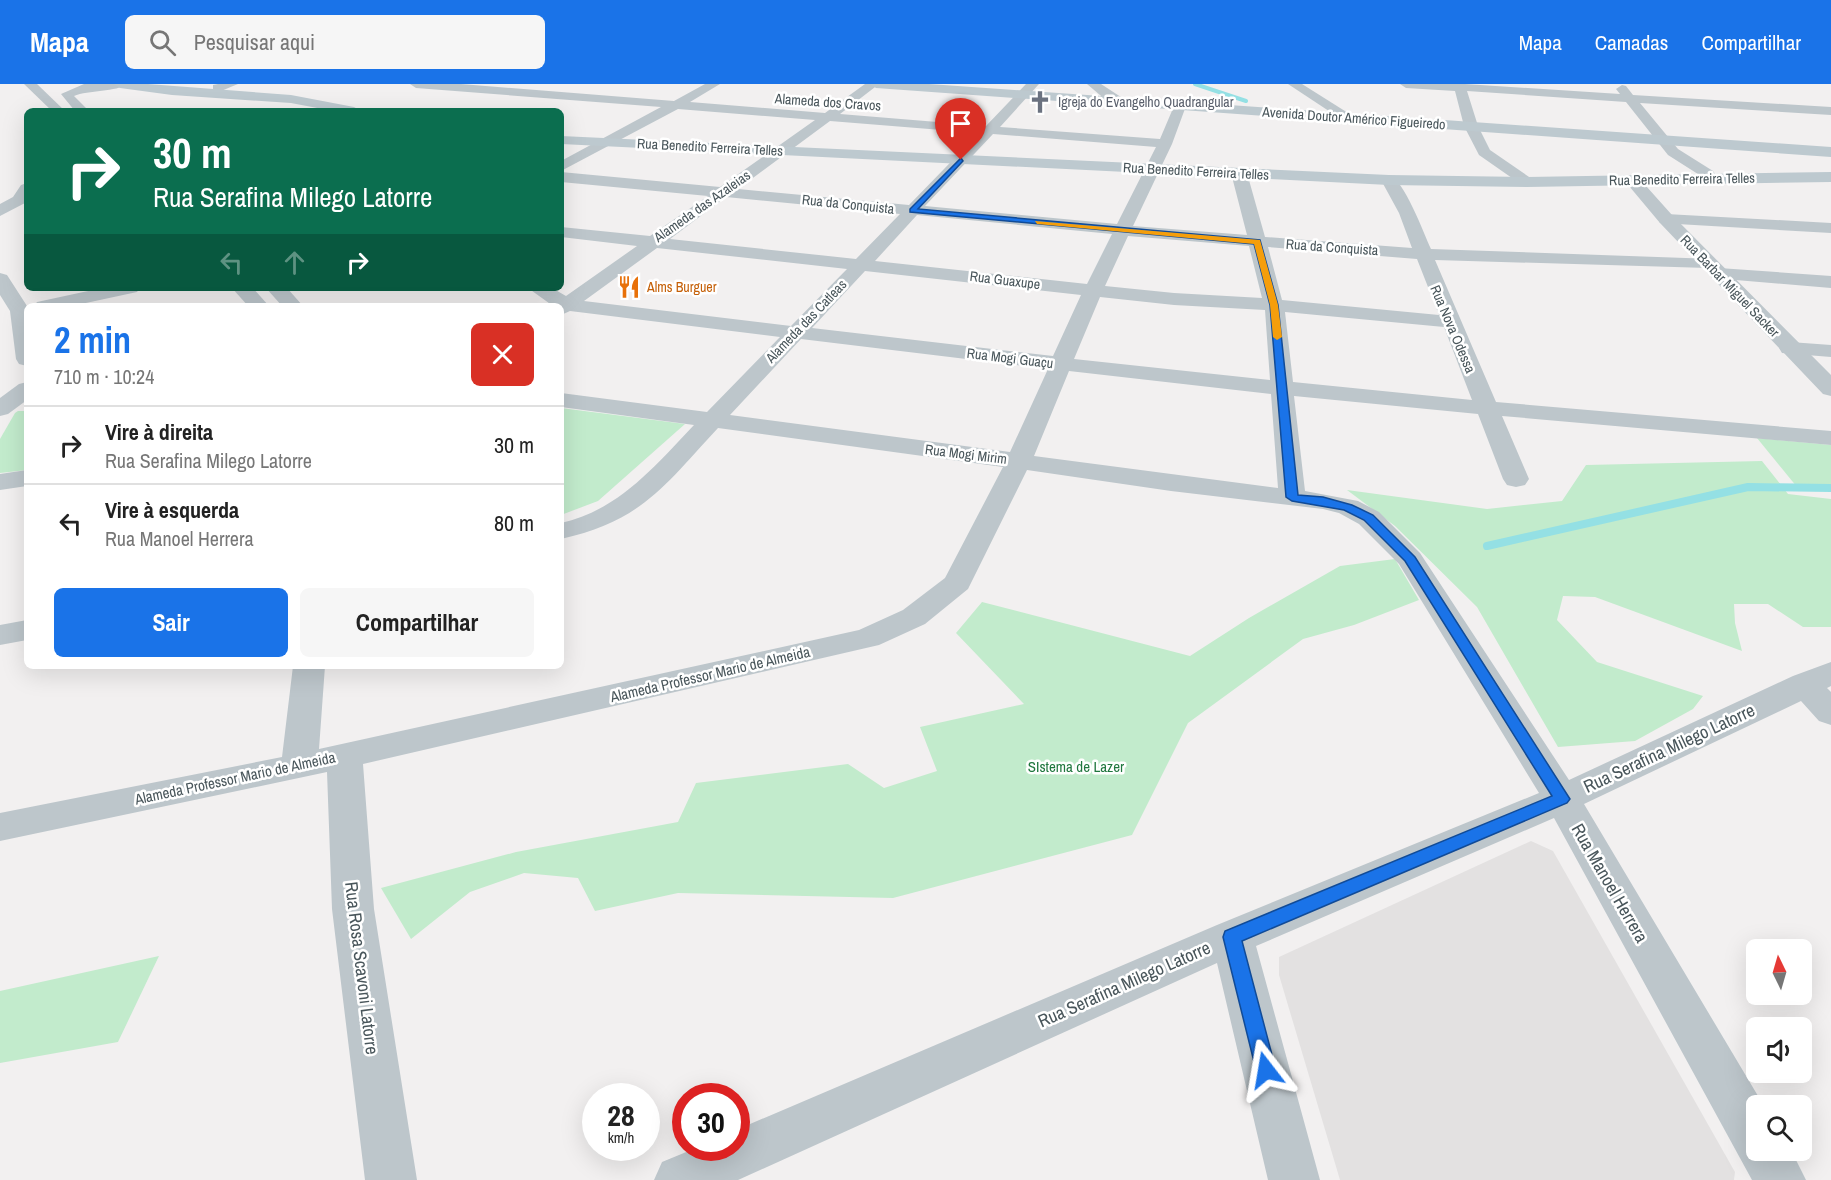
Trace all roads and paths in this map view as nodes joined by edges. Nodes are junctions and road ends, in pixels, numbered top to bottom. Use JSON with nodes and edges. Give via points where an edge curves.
{"nodes":[{"id":1,"x":30,"y":84,"type":"edge"},
{"id":2,"x":120,"y":84,"type":"edge"},
{"id":3,"x":232,"y":84,"type":"edge"},
{"id":4,"x":416,"y":84,"type":"edge"},
{"id":5,"x":557,"y":84,"type":"edge"},
{"id":6,"x":714,"y":84,"type":"edge"},
{"id":7,"x":875,"y":84,"type":"edge"},
{"id":8,"x":1093,"y":84,"type":"edge"},
{"id":9,"x":1406,"y":84,"type":"edge"},
{"id":10,"x":1617,"y":84,"type":"edge"},
{"id":11,"x":1299,"y":85,"type":"edge"},
{"id":12,"x":1459,"y":86,"type":"edge"},
{"id":13,"x":217,"y":88,"type":"dead end"},
{"id":14,"x":1028,"y":89,"type":"edge"},
{"id":15,"x":534,"y":94,"type":"junction"},
{"id":16,"x":1794,"y":97,"type":"dead end"},
{"id":17,"x":1630,"y":98,"type":"junction"},
{"id":18,"x":1121,"y":101,"type":"junction"},
{"id":19,"x":673,"y":105,"type":"junction"},
{"id":20,"x":1180,"y":106,"type":"junction"},
{"id":21,"x":78,"y":107,"type":"edge"},
{"id":22,"x":56,"y":108,"type":"edge"},
{"id":23,"x":338,"y":108,"type":"edge"},
{"id":24,"x":1809,"y":110,"type":"junction"},
{"id":25,"x":1831,"y":111,"type":"edge"},
{"id":26,"x":826,"y":117,"type":"junction"},
{"id":27,"x":1349,"y":118,"type":"junction"},
{"id":28,"x":1471,"y":126,"type":"junction"},
{"id":29,"x":1831,"y":127,"type":"edge"},
{"id":30,"x":989,"y":130,"type":"junction"},
{"id":31,"x":564,"y":140,"type":"edge"},
{"id":32,"x":1663,"y":140,"type":"junction"},
{"id":33,"x":606,"y":142,"type":"junction"},
{"id":34,"x":1165,"y":144,"type":"junction"},
{"id":35,"x":779,"y":150,"type":"junction"},
{"id":36,"x":1831,"y":152,"type":"edge"},
{"id":37,"x":961,"y":160,"type":"junction"},
{"id":38,"x":564,"y":165,"type":"edge"},
{"id":39,"x":1152,"y":169,"type":"junction"},
{"id":40,"x":1239,"y":173,"type":"junction"},
{"id":41,"x":564,"y":177,"type":"edge"},
{"id":42,"x":1831,"y":177,"type":"edge"},
{"id":43,"x":1707,"y":179,"type":"junction"},
{"id":44,"x":1389,"y":180,"type":"junction"},
{"id":45,"x":1632,"y":180,"type":"junction"},
{"id":46,"x":1527,"y":182,"type":"junction"},
{"id":47,"x":24,"y":192,"type":"edge"},
{"id":48,"x":722,"y":192,"type":"junction"},
{"id":49,"x":0,"y":211,"type":"edge"},
{"id":50,"x":913,"y":211,"type":"junction"},
{"id":51,"x":1666,"y":219,"type":"junction"},
{"id":52,"x":1831,"y":228,"type":"edge"},
{"id":53,"x":1122,"y":230,"type":"junction"},
{"id":54,"x":564,"y":232,"type":"edge"},
{"id":55,"x":652,"y":241,"type":"junction"},
{"id":56,"x":1257,"y":242,"type":"junction"},
{"id":57,"x":1422,"y":254,"type":"junction"},
{"id":58,"x":861,"y":263,"type":"junction"},
{"id":59,"x":1713,"y":268,"type":"junction"},
{"id":60,"x":0,"y":279,"type":"edge"},
{"id":61,"x":1831,"y":282,"type":"edge"},
{"id":62,"x":1094,"y":290,"type":"junction"},
{"id":63,"x":116,"y":291,"type":"edge"},
{"id":64,"x":245,"y":291,"type":"edge"},
{"id":65,"x":279,"y":291,"type":"edge"},
{"id":66,"x":542,"y":291,"type":"edge"},
{"id":67,"x":58,"y":303,"type":"edge"},
{"id":68,"x":256,"y":303,"type":"edge"},
{"id":69,"x":290,"y":303,"type":"edge"},
{"id":70,"x":558,"y":303,"type":"edge"},
{"id":71,"x":1274,"y":305,"type":"junction"},
{"id":72,"x":564,"y":306,"type":"edge"},
{"id":73,"x":564,"y":307,"type":"edge"},
{"id":74,"x":16,"y":312,"type":"edge"},
{"id":75,"x":1450,"y":322,"type":"junction"},
{"id":76,"x":795,"y":332,"type":"junction"},
{"id":77,"x":24,"y":346,"type":"edge"},
{"id":78,"x":1790,"y":348,"type":"junction"},
{"id":79,"x":1831,"y":351,"type":"edge"},
{"id":80,"x":1062,"y":364,"type":"junction"},
{"id":81,"x":1283,"y":387,"type":"junction"},
{"id":82,"x":1831,"y":389,"type":"edge"},
{"id":83,"x":24,"y":392,"type":"edge"},
{"id":84,"x":564,"y":400,"type":"edge"},
{"id":85,"x":8,"y":406,"type":"edge"},
{"id":86,"x":1486,"y":408,"type":"junction"},
{"id":87,"x":713,"y":420,"type":"junction"},
{"id":88,"x":1831,"y":438,"type":"edge"},
{"id":89,"x":1019,"y":461,"type":"junction"},
{"id":90,"x":24,"y":478,"type":"edge"},
{"id":91,"x":1516,"y":480,"type":"dead end"},
{"id":92,"x":0,"y":482,"type":"edge"},
{"id":93,"x":1292,"y":497,"type":"junction"},
{"id":94,"x":1369,"y":518,"type":"joint"},
{"id":95,"x":564,"y":530,"type":"edge"},
{"id":96,"x":24,"y":631,"type":"edge"},
{"id":97,"x":0,"y":635,"type":"edge"},
{"id":98,"x":309,"y":669,"type":"edge"},
{"id":99,"x":1822,"y":690,"type":"edge"},
{"id":100,"x":344,"y":756,"type":"junction"},
{"id":101,"x":300,"y":766,"type":"junction"},
{"id":102,"x":1562,"y":799,"type":"junction"},
{"id":103,"x":0,"y":827,"type":"edge"},
{"id":104,"x":1232,"y":937,"type":"junction"},
{"id":105,"x":1746,"y":1121,"type":"edge"},
{"id":106,"x":1769,"y":1161,"type":"edge"},
{"id":107,"x":391,"y":1180,"type":"edge"},
{"id":108,"x":680,"y":1180,"type":"edge"},
{"id":109,"x":1294,"y":1180,"type":"edge"},
{"id":110,"x":1780,"y":1180,"type":"edge"}],
"edges":[{"from":1,"to":22,"type":"street"},
{"from":2,"to":21,"type":"street","via":[[67,94]]},
{"from":2,"to":23,"type":"main road","via":[[291,99]]},
{"from":3,"to":13,"type":"street"},
{"from":4,"to":15,"type":"street","name":"Alameda dos Cravos"},
{"from":5,"to":15,"type":"street"},
{"from":6,"to":19,"type":"street"},
{"from":7,"to":14,"type":"main road","name":"Avenida Doutor Américo Figueiredo"},
{"from":7,"to":26,"type":"street","name":"Alameda das Azaleias"},
{"from":8,"to":18,"type":"street"},
{"from":9,"to":12,"type":"street"},
{"from":10,"to":17,"type":"street"},
{"from":11,"to":27,"type":"street"},
{"from":12,"to":17,"type":"street"},
{"from":12,"to":28,"type":"street"},
{"from":14,"to":18,"type":"main road","name":"Avenida Doutor Américo Figueiredo"},
{"from":14,"to":30,"type":"street","name":"Alameda das Catleas"},
{"from":15,"to":19,"type":"street","name":"Alameda dos Cravos"},
{"from":16,"to":24,"type":"street"},
{"from":17,"to":24,"type":"street"},
{"from":17,"to":32,"type":"street"},
{"from":18,"to":20,"type":"main road","name":"Avenida Doutor Américo Figueiredo"},
{"from":19,"to":26,"type":"street","name":"Alameda dos Cravos"},
{"from":19,"to":33,"type":"street"},
{"from":20,"to":27,"type":"main road","name":"Avenida Doutor Américo Figueiredo"},
{"from":20,"to":34,"type":"street","name":"Alameda Professor Mario de Almeida"},
{"from":21,"to":22,"type":"street"},
{"from":24,"to":25,"type":"street"},
{"from":24,"to":29,"type":"street"},
{"from":26,"to":30,"type":"street","name":"Alameda dos Cravos"},
{"from":26,"to":35,"type":"street","name":"Alameda das Azaleias"},
{"from":27,"to":28,"type":"main road","name":"Avenida Doutor Américo Figueiredo"},
{"from":28,"to":32,"type":"main road","name":"Avenida Doutor Américo Figueiredo"},
{"from":28,"to":46,"type":"street","via":[[1484,152]]},
{"from":30,"to":34,"type":"street","name":"Alameda dos Cravos"},
{"from":30,"to":37,"type":"street","name":"Alameda das Catleas"},
{"from":31,"to":33,"type":"main road","name":"Rua Benedito Ferreira Telles"},
{"from":32,"to":36,"type":"main road","name":"Avenida Doutor Américo Figueiredo"},
{"from":32,"to":43,"type":"street","via":[[1673,152],[1708,174]]},
{"from":33,"to":35,"type":"main road","name":"Rua Benedito Ferreira Telles"},
{"from":33,"to":38,"type":"street"},
{"from":34,"to":39,"type":"street","name":"Alameda Professor Mario de Almeida"},
{"from":35,"to":37,"type":"main road","name":"Rua Benedito Ferreira Telles"},
{"from":35,"to":48,"type":"street","name":"Alameda das Azaleias"},
{"from":37,"to":39,"type":"main road","name":"Rua Benedito Ferreira Telles"},
{"from":37,"to":50,"type":"street","name":"Alameda das Catleas"},
{"from":39,"to":40,"type":"main road","name":"Rua Benedito Ferreira Telles"},
{"from":39,"to":53,"type":"street","name":"Alameda Professor Mario de Almeida"},
{"from":40,"to":44,"type":"main road","name":"Rua Benedito Ferreira Telles"},
{"from":40,"to":56,"type":"street"},
{"from":41,"to":48,"type":"street","name":"Rua da Conquista"},
{"from":42,"to":43,"type":"main road","name":"Rua Benedito Ferreira Telles"},
{"from":43,"to":45,"type":"main road","name":"Rua Benedito Ferreira Telles"},
{"from":44,"to":46,"type":"main road","name":"Rua Benedito Ferreira Telles"},
{"from":44,"to":57,"type":"street","name":"Rua Nova Odessa"},
{"from":45,"to":46,"type":"main road","name":"Rua Benedito Ferreira Telles"},
{"from":45,"to":51,"type":"street","name":"Rua Barbar Miguel Sacker"},
{"from":47,"to":49,"type":"street"},
{"from":48,"to":50,"type":"street","name":"Rua da Conquista"},
{"from":48,"to":55,"type":"street","name":"Alameda das Azaleias"},
{"from":50,"to":53,"type":"street","name":"Rua da Conquista"},
{"from":50,"to":58,"type":"street","name":"Alameda das Catleas"},
{"from":51,"to":52,"type":"street"},
{"from":51,"to":59,"type":"street","name":"Rua Barbar Miguel Sacker"},
{"from":53,"to":56,"type":"street","name":"Rua da Conquista"},
{"from":53,"to":62,"type":"street","name":"Alameda Professor Mario de Almeida"},
{"from":54,"to":55,"type":"street","name":"Rua Guaxupe"},
{"from":55,"to":58,"type":"street","name":"Rua Guaxupe"},
{"from":55,"to":72,"type":"street","name":"Alameda das Azaleias"},
{"from":56,"to":57,"type":"street","name":"Rua da Conquista"},
{"from":56,"to":71,"type":"street"},
{"from":57,"to":59,"type":"street","name":"Rua da Conquista"},
{"from":57,"to":75,"type":"street","name":"Rua Nova Odessa"},
{"from":58,"to":62,"type":"street","name":"Rua Guaxupe"},
{"from":58,"to":76,"type":"street","name":"Alameda das Catleas"},
{"from":59,"to":61,"type":"street","name":"Rua da Conquista"},
{"from":59,"to":78,"type":"street","name":"Rua Barbar Miguel Sacker"},
{"from":60,"to":74,"type":"street"},
{"from":62,"to":71,"type":"street","name":"Rua Guaxupe"},
{"from":62,"to":80,"type":"street","name":"Alameda Professor Mario de Almeida"},
{"from":63,"to":67,"type":"street"},
{"from":64,"to":68,"type":"street"},
{"from":65,"to":69,"type":"street"},
{"from":66,"to":70,"type":"street","name":"Rua Mogi Guaçu"},
{"from":71,"to":75,"type":"street","name":"Rua Guaxupe"},
{"from":71,"to":81,"type":"street"},
{"from":73,"to":76,"type":"street","name":"Rua Mogi Guaçu"},
{"from":74,"to":77,"type":"street"},
{"from":75,"to":86,"type":"street","name":"Rua Nova Odessa"},
{"from":76,"to":80,"type":"street","name":"Rua Mogi Guaçu"},
{"from":76,"to":87,"type":"street","name":"Alameda das Catleas"},
{"from":78,"to":79,"type":"street"},
{"from":78,"to":82,"type":"street","name":"Rua Barbar Miguel Sacker"},
{"from":80,"to":81,"type":"street","name":"Rua Mogi Guaçu"},
{"from":80,"to":89,"type":"street","name":"Alameda Professor Mario de Almeida"},
{"from":81,"to":86,"type":"street","name":"Rua Mogi Guaçu"},
{"from":81,"to":93,"type":"street"},
{"from":83,"to":85,"type":"street"},
{"from":84,"to":87,"type":"street","name":"Rua Mogi Mirim"},
{"from":86,"to":88,"type":"street","name":"Rua Mogi Guaçu"},
{"from":86,"to":91,"type":"street","name":"Rua Nova Odessa"},
{"from":87,"to":89,"type":"street","name":"Rua Mogi Mirim"},
{"from":87,"to":95,"type":"street","name":"Alameda das Catleas","via":[[630,504],[592,523]]},
{"from":89,"to":93,"type":"street","name":"Rua Mogi Mirim"},
{"from":89,"to":100,"type":"street","name":"Alameda Professor Mario de Almeida","via":[[957,583],[914,617],[868,638]]},
{"from":90,"to":92,"type":"street"},
{"from":93,"to":94,"type":"street","name":"Rua Mogi Mirim","via":[[1340,505]]},
{"from":94,"to":102,"type":"street","name":"Rua Manoel Herrera","via":[[1410,559]]},
{"from":96,"to":97,"type":"street"},
{"from":98,"to":101,"type":"street"},
{"from":99,"to":102,"type":"street","name":"Rua Serafina Milego Latorre"},
{"from":100,"to":101,"type":"street","name":"Alameda Professor Mario de Almeida"},
{"from":100,"to":107,"type":"street","name":"Rua Rosa Scavoni Latorre","via":[[352,909]]},
{"from":101,"to":103,"type":"street","name":"Alameda Professor Mario de Almeida"},
{"from":102,"to":104,"type":"street","name":"Rua Serafina Milego Latorre"},
{"from":102,"to":105,"type":"street","name":"Rua Manoel Herrera"},
{"from":104,"to":108,"type":"street","name":"Rua Serafina Milego Latorre"},
{"from":104,"to":109,"type":"street"},
{"from":106,"to":110,"type":"street"}]}
